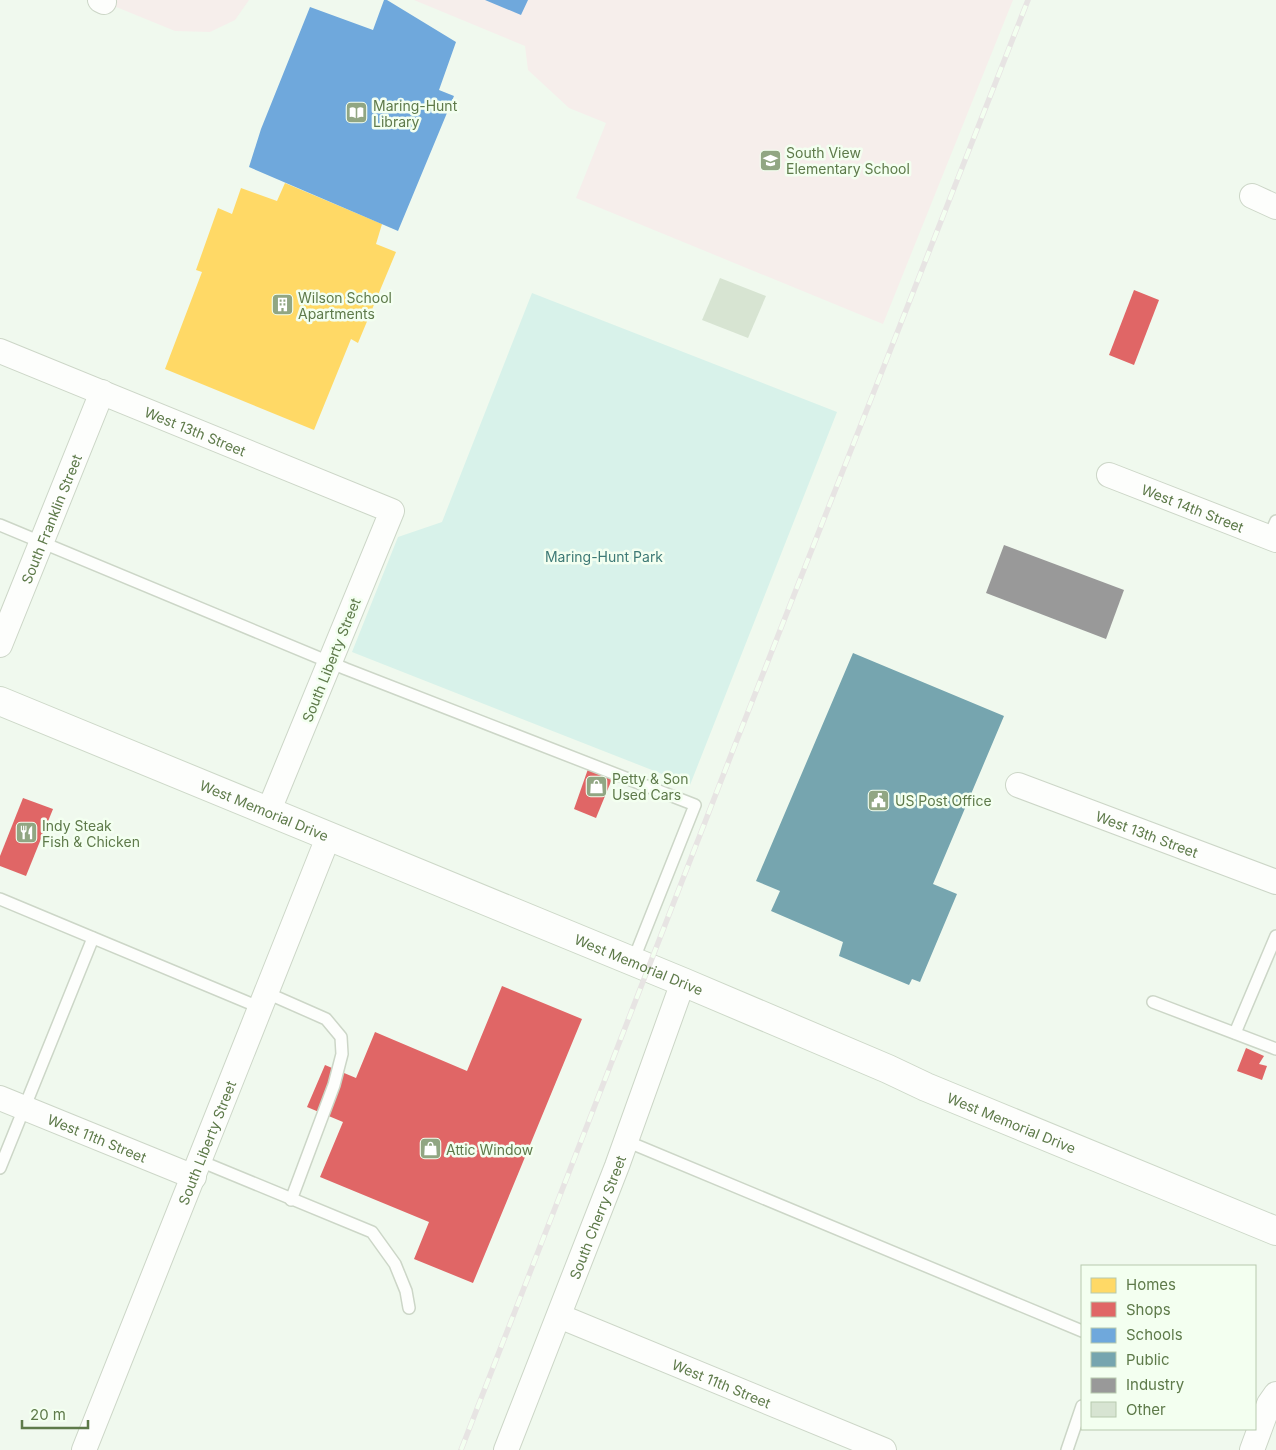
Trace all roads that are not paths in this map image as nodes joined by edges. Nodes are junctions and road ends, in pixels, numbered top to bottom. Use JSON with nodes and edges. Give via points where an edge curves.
{"nodes":[{"id":1,"x":1252,"y":196,"type":"dead end"},
{"id":2,"x":1276,"y":207,"type":"edge"},
{"id":3,"x":0,"y":352,"type":"edge"},
{"id":4,"x":102,"y":392,"type":"junction"},
{"id":5,"x":1109,"y":475,"type":"dead end"},
{"id":6,"x":392,"y":511,"type":"joint"},
{"id":7,"x":0,"y":525,"type":"edge"},
{"id":8,"x":1274,"y":532,"type":"edge"},
{"id":9,"x":41,"y":543,"type":"junction"},
{"id":10,"x":0,"y":645,"type":"edge"},
{"id":11,"x":330,"y":662,"type":"junction"},
{"id":12,"x":0,"y":701,"type":"edge"},
{"id":13,"x":1018,"y":785,"type":"dead end"},
{"id":14,"x":269,"y":810,"type":"junction"},
{"id":15,"x":329,"y":835,"type":"junction"},
{"id":16,"x":1276,"y":882,"type":"edge"},
{"id":17,"x":0,"y":899,"type":"edge"},
{"id":18,"x":1276,"y":936,"type":"edge"},
{"id":19,"x":93,"y":938,"type":"junction"},
{"id":20,"x":633,"y":961,"type":"junction"},
{"id":21,"x":683,"y":982,"type":"junction"},
{"id":22,"x":264,"y":1000,"type":"junction"},
{"id":23,"x":1153,"y":1002,"type":"dead end"},
{"id":24,"x":1235,"y":1033,"type":"junction"},
{"id":25,"x":1276,"y":1049,"type":"edge"},
{"id":26,"x":0,"y":1098,"type":"edge"},
{"id":27,"x":24,"y":1108,"type":"junction"},
{"id":28,"x":626,"y":1141,"type":"junction"},
{"id":29,"x":0,"y":1168,"type":"edge"},
{"id":30,"x":197,"y":1169,"type":"junction"},
{"id":31,"x":291,"y":1200,"type":"junction"},
{"id":32,"x":1276,"y":1231,"type":"edge"},
{"id":33,"x":409,"y":1308,"type":"dead end"},
{"id":34,"x":559,"y":1316,"type":"junction"},
{"id":35,"x":1081,"y":1331,"type":"edge"},
{"id":36,"x":1267,"y":1399,"type":"edge"},
{"id":37,"x":1081,"y":1409,"type":"edge"},
{"id":38,"x":84,"y":1450,"type":"edge"},
{"id":39,"x":506,"y":1450,"type":"edge"},
{"id":40,"x":884,"y":1450,"type":"edge"},
{"id":41,"x":1067,"y":1450,"type":"edge"},
{"id":42,"x":1252,"y":1450,"type":"edge"}],
"edges":[{"from":1,"to":2,"type":"street"},
{"from":3,"to":4,"type":"street","name":"West 13th Street"},
{"from":4,"to":6,"type":"street","name":"West 13th Street"},
{"from":4,"to":9,"type":"street","name":"South Franklin Street"},
{"from":5,"to":8,"type":"street","name":"West 14th Street"},
{"from":6,"to":11,"type":"street","name":"South Liberty Street"},
{"from":7,"to":9,"type":"lane"},
{"from":9,"to":10,"type":"street","name":"South Franklin Street"},
{"from":9,"to":11,"type":"lane"},
{"from":11,"to":14,"type":"street","name":"South Liberty Street"},
{"from":11,"to":20,"type":"lane","via":[[695,805]]},
{"from":12,"to":14,"type":"main road","name":"West Memorial Drive"},
{"from":13,"to":16,"type":"street","name":"West 13th Street"},
{"from":14,"to":15,"type":"main road","name":"West Memorial Drive"},
{"from":15,"to":20,"type":"main road","name":"West Memorial Drive"},
{"from":15,"to":22,"type":"street","name":"South Liberty Street"},
{"from":17,"to":19,"type":"lane"},
{"from":18,"to":24,"type":"lane"},
{"from":19,"to":22,"type":"lane"},
{"from":19,"to":27,"type":"lane"},
{"from":20,"to":21,"type":"main road","name":"West Memorial Drive"},
{"from":21,"to":28,"type":"street","name":"South Cherry Street"},
{"from":21,"to":32,"type":"main road","name":"West Memorial Drive","via":[[926,1087]]},
{"from":22,"to":30,"type":"street","name":"South Liberty Street"},
{"from":22,"to":31,"type":"lane","via":[[326,1019],[341,1037],[342,1054],[334,1085]]},
{"from":23,"to":24,"type":"lane"},
{"from":24,"to":25,"type":"lane"},
{"from":26,"to":27,"type":"street","name":"West 11th Street"},
{"from":27,"to":29,"type":"lane"},
{"from":27,"to":30,"type":"street","name":"West 11th Street"},
{"from":28,"to":34,"type":"street","name":"South Cherry Street"},
{"from":28,"to":35,"type":"lane"},
{"from":30,"to":31,"type":"lane"},
{"from":30,"to":38,"type":"street","name":"South Liberty Street"},
{"from":31,"to":33,"type":"lane","via":[[372,1232],[395,1264]]},
{"from":34,"to":39,"type":"street","name":"South Cherry Street"},
{"from":34,"to":40,"type":"street","name":"West 11th Street"},
{"from":36,"to":42,"type":"street"},
{"from":37,"to":41,"type":"lane"}]}
